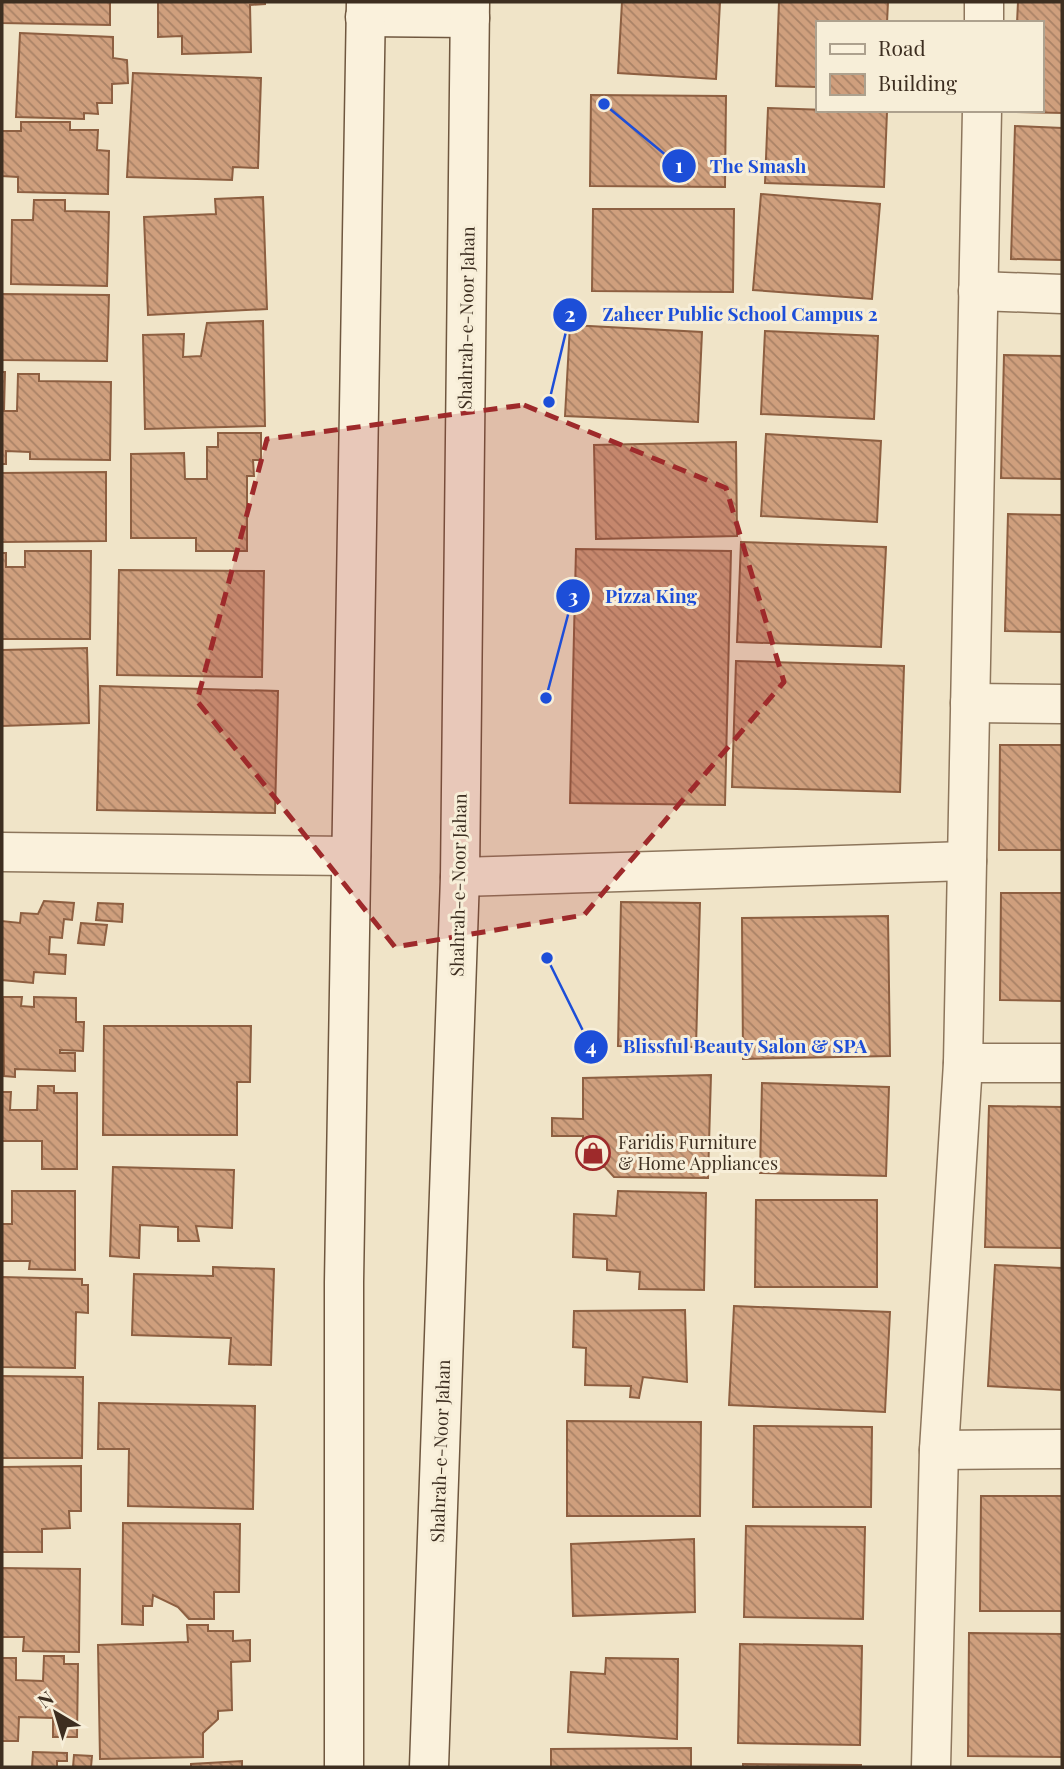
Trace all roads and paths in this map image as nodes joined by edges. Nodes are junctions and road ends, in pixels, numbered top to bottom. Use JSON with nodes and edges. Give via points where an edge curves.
{"nodes":[{"id":1,"x":984,"y":2,"type":"edge"},
{"id":2,"x":366,"y":10,"type":"edge"},
{"id":3,"x":470,"y":10,"type":"edge"},
{"id":4,"x":984,"y":21,"type":"edge"},
{"id":5,"x":982,"y":112,"type":"edge"},
{"id":6,"x":978,"y":291,"type":"junction"},
{"id":7,"x":1062,"y":293,"type":"edge"},
{"id":8,"x":970,"y":703,"type":"junction"},
{"id":9,"x":1062,"y":704,"type":"edge"},
{"id":10,"x":2,"y":852,"type":"edge"},
{"id":11,"x":351,"y":856,"type":"junction"},
{"id":12,"x":967,"y":861,"type":"junction"},
{"id":13,"x":460,"y":877,"type":"junction"},
{"id":14,"x":963,"y":1063,"type":"junction"},
{"id":15,"x":1062,"y":1063,"type":"edge"},
{"id":16,"x":939,"y":1450,"type":"junction"},
{"id":17,"x":1062,"y":1450,"type":"edge"},
{"id":18,"x":344,"y":1767,"type":"edge"},
{"id":19,"x":429,"y":1767,"type":"edge"},
{"id":20,"x":931,"y":1767,"type":"edge"}],
"edges":[{"from":1,"to":4,"type":"main road"},
{"from":2,"to":3,"type":"main road"},
{"from":2,"to":11,"type":"main road"},
{"from":3,"to":13,"type":"main road","name":"Shahrah-e-Noor Jahan"},
{"from":5,"to":6,"type":"main road"},
{"from":6,"to":7,"type":"main road"},
{"from":6,"to":8,"type":"main road"},
{"from":8,"to":9,"type":"main road"},
{"from":8,"to":12,"type":"main road"},
{"from":10,"to":11,"type":"main road"},
{"from":11,"to":18,"type":"main road","via":[[344,1283]]},
{"from":12,"to":13,"type":"main road"},
{"from":12,"to":14,"type":"main road"},
{"from":13,"to":19,"type":"main road","name":"Shahrah-e-Noor Jahan"},
{"from":14,"to":15,"type":"main road"},
{"from":14,"to":16,"type":"main road"},
{"from":16,"to":17,"type":"main road"},
{"from":16,"to":20,"type":"main road"}]}
